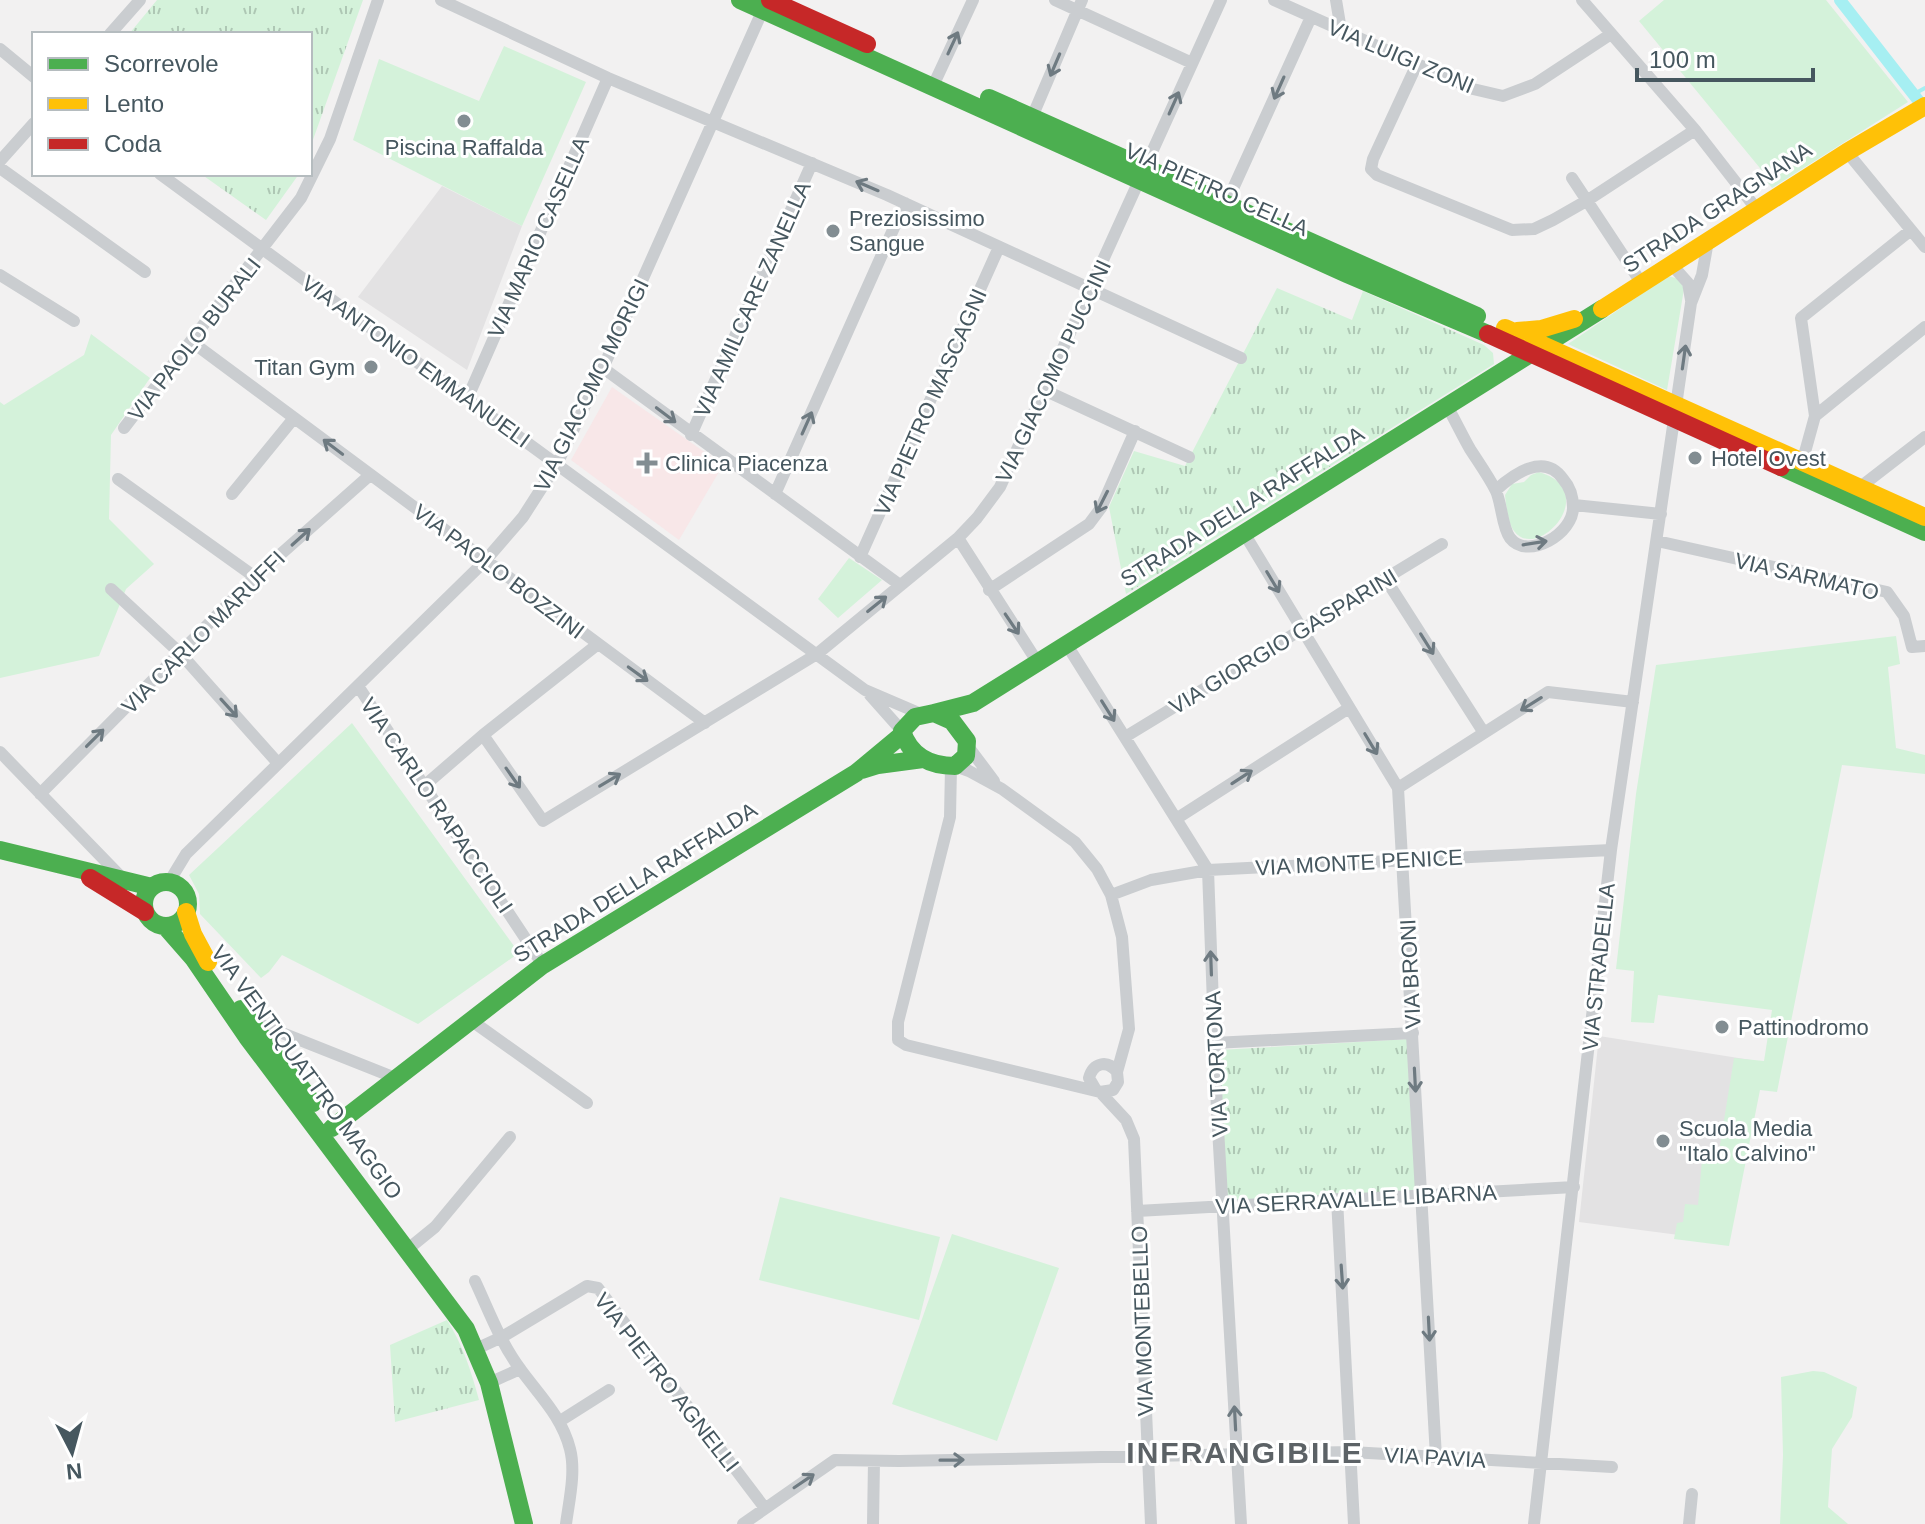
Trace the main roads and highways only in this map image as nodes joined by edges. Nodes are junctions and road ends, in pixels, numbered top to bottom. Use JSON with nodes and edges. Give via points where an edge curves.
{"nodes":[{"id":1,"x":740,"y":0,"type":"edge"},
{"id":2,"x":767,"y":4,"type":"edge"},
{"id":3,"x":1920,"y":109,"type":"edge"},
{"id":4,"x":1142,"y":174,"type":"junction"},
{"id":5,"x":1599,"y":310,"type":"junction"},
{"id":6,"x":1503,"y":334,"type":"junction"},
{"id":7,"x":1537,"y":349,"type":"junction"},
{"id":8,"x":1497,"y":374,"type":"junction"},
{"id":9,"x":1676,"y":412,"type":"junction"},
{"id":10,"x":1925,"y":517,"type":"edge"},
{"id":11,"x":1925,"y":532,"type":"edge"},
{"id":12,"x":973,"y":703,"type":"junction"},
{"id":13,"x":927,"y":714,"type":"junction"},
{"id":14,"x":903,"y":732,"type":"junction"},
{"id":15,"x":964,"y":738,"type":"junction"},
{"id":16,"x":940,"y":764,"type":"junction"},
{"id":17,"x":856,"y":773,"type":"junction"},
{"id":18,"x":0,"y":850,"type":"edge"},
{"id":19,"x":63,"y":865,"type":"junction"},
{"id":20,"x":160,"y":885,"type":"junction"},
{"id":21,"x":145,"y":912,"type":"junction"},
{"id":22,"x":186,"y":912,"type":"junction"},
{"id":23,"x":165,"y":926,"type":"junction"},
{"id":24,"x":249,"y":1029,"type":"junction"},
{"id":25,"x":332,"y":1128,"type":"junction"},
{"id":26,"x":412,"y":1246,"type":"junction"},
{"id":27,"x":524,"y":1524,"type":"edge"}],
"edges":[{"from":1,"to":2,"type":"main road","name":"VIA PIETRO CELLA"},
{"from":2,"to":4,"type":"main road","name":"VIA PIETRO CELLA"},
{"from":3,"to":5,"type":"main road","name":"STRADA GRAGNANA"},
{"from":4,"to":6,"type":"main road","name":"VIA PIETRO CELLA"},
{"from":4,"to":6,"type":"main road","name":"VIA PIETRO CELLA","via":[[1226,204]]},
{"from":5,"to":6,"type":"main road","via":[[1541,329]]},
{"from":5,"to":7,"type":"main road","name":"STRADA GRAGNANA"},
{"from":6,"to":7,"type":"main road","name":"VIA PIETRO CELLA"},
{"from":6,"to":8,"type":"main road"},
{"from":7,"to":8,"type":"main road","name":"STRADA DELLA RAFFALDA"},
{"from":7,"to":9,"type":"main road","name":"VIA PIETRO CELLA"},
{"from":8,"to":12,"type":"main road","name":"STRADA DELLA RAFFALDA"},
{"from":9,"to":10,"type":"main road"},
{"from":9,"to":11,"type":"main road"},
{"from":12,"to":13,"type":"main road","name":"STRADA DELLA RAFFALDA"},
{"from":12,"to":15,"type":"main road"},
{"from":13,"to":14,"type":"main road","name":"STRADA DELLA RAFFALDA","via":[[910,718]]},
{"from":13,"to":15,"type":"main road","via":[[952,721]]},
{"from":14,"to":16,"type":"main road","via":[[911,751]]},
{"from":14,"to":17,"type":"main road","name":"STRADA DELLA RAFFALDA"},
{"from":15,"to":16,"type":"main road","via":[[966,756]]},
{"from":16,"to":17,"type":"main road","name":"STRADA DELLA RAFFALDA","via":[[878,765]]},
{"from":17,"to":25,"type":"main road","name":"STRADA DELLA RAFFALDA","via":[[543,965]]},
{"from":18,"to":19,"type":"main road","name":"VIA VENTIQUATTRO MAGGIO"},
{"from":19,"to":20,"type":"main road","name":"VIA VENTIQUATTRO MAGGIO"},
{"from":19,"to":21,"type":"main road","name":"VIA VENTIQUATTRO MAGGIO"},
{"from":20,"to":21,"type":"main road","via":[[145,897]]},
{"from":20,"to":22,"type":"main road","name":"VIA VENTIQUATTRO MAGGIO","via":[[176,884],[186,895]]},
{"from":21,"to":23,"type":"main road","name":"VIA VENTIQUATTRO MAGGIO"},
{"from":22,"to":23,"type":"main road","via":[[179,922]]},
{"from":22,"to":24,"type":"main road","name":"VIA VENTIQUATTRO MAGGIO","via":[[193,934]]},
{"from":23,"to":24,"type":"main road","name":"VIA VENTIQUATTRO MAGGIO"},
{"from":24,"to":25,"type":"main road","name":"VIA VENTIQUATTRO MAGGIO"},
{"from":24,"to":26,"type":"main road","name":"VIA VENTIQUATTRO MAGGIO"},
{"from":25,"to":26,"type":"main road","name":"VIA VENTIQUATTRO MAGGIO"},
{"from":26,"to":27,"type":"main road","name":"VIA VENTIQUATTRO MAGGIO","via":[[480,1348]]}]}
